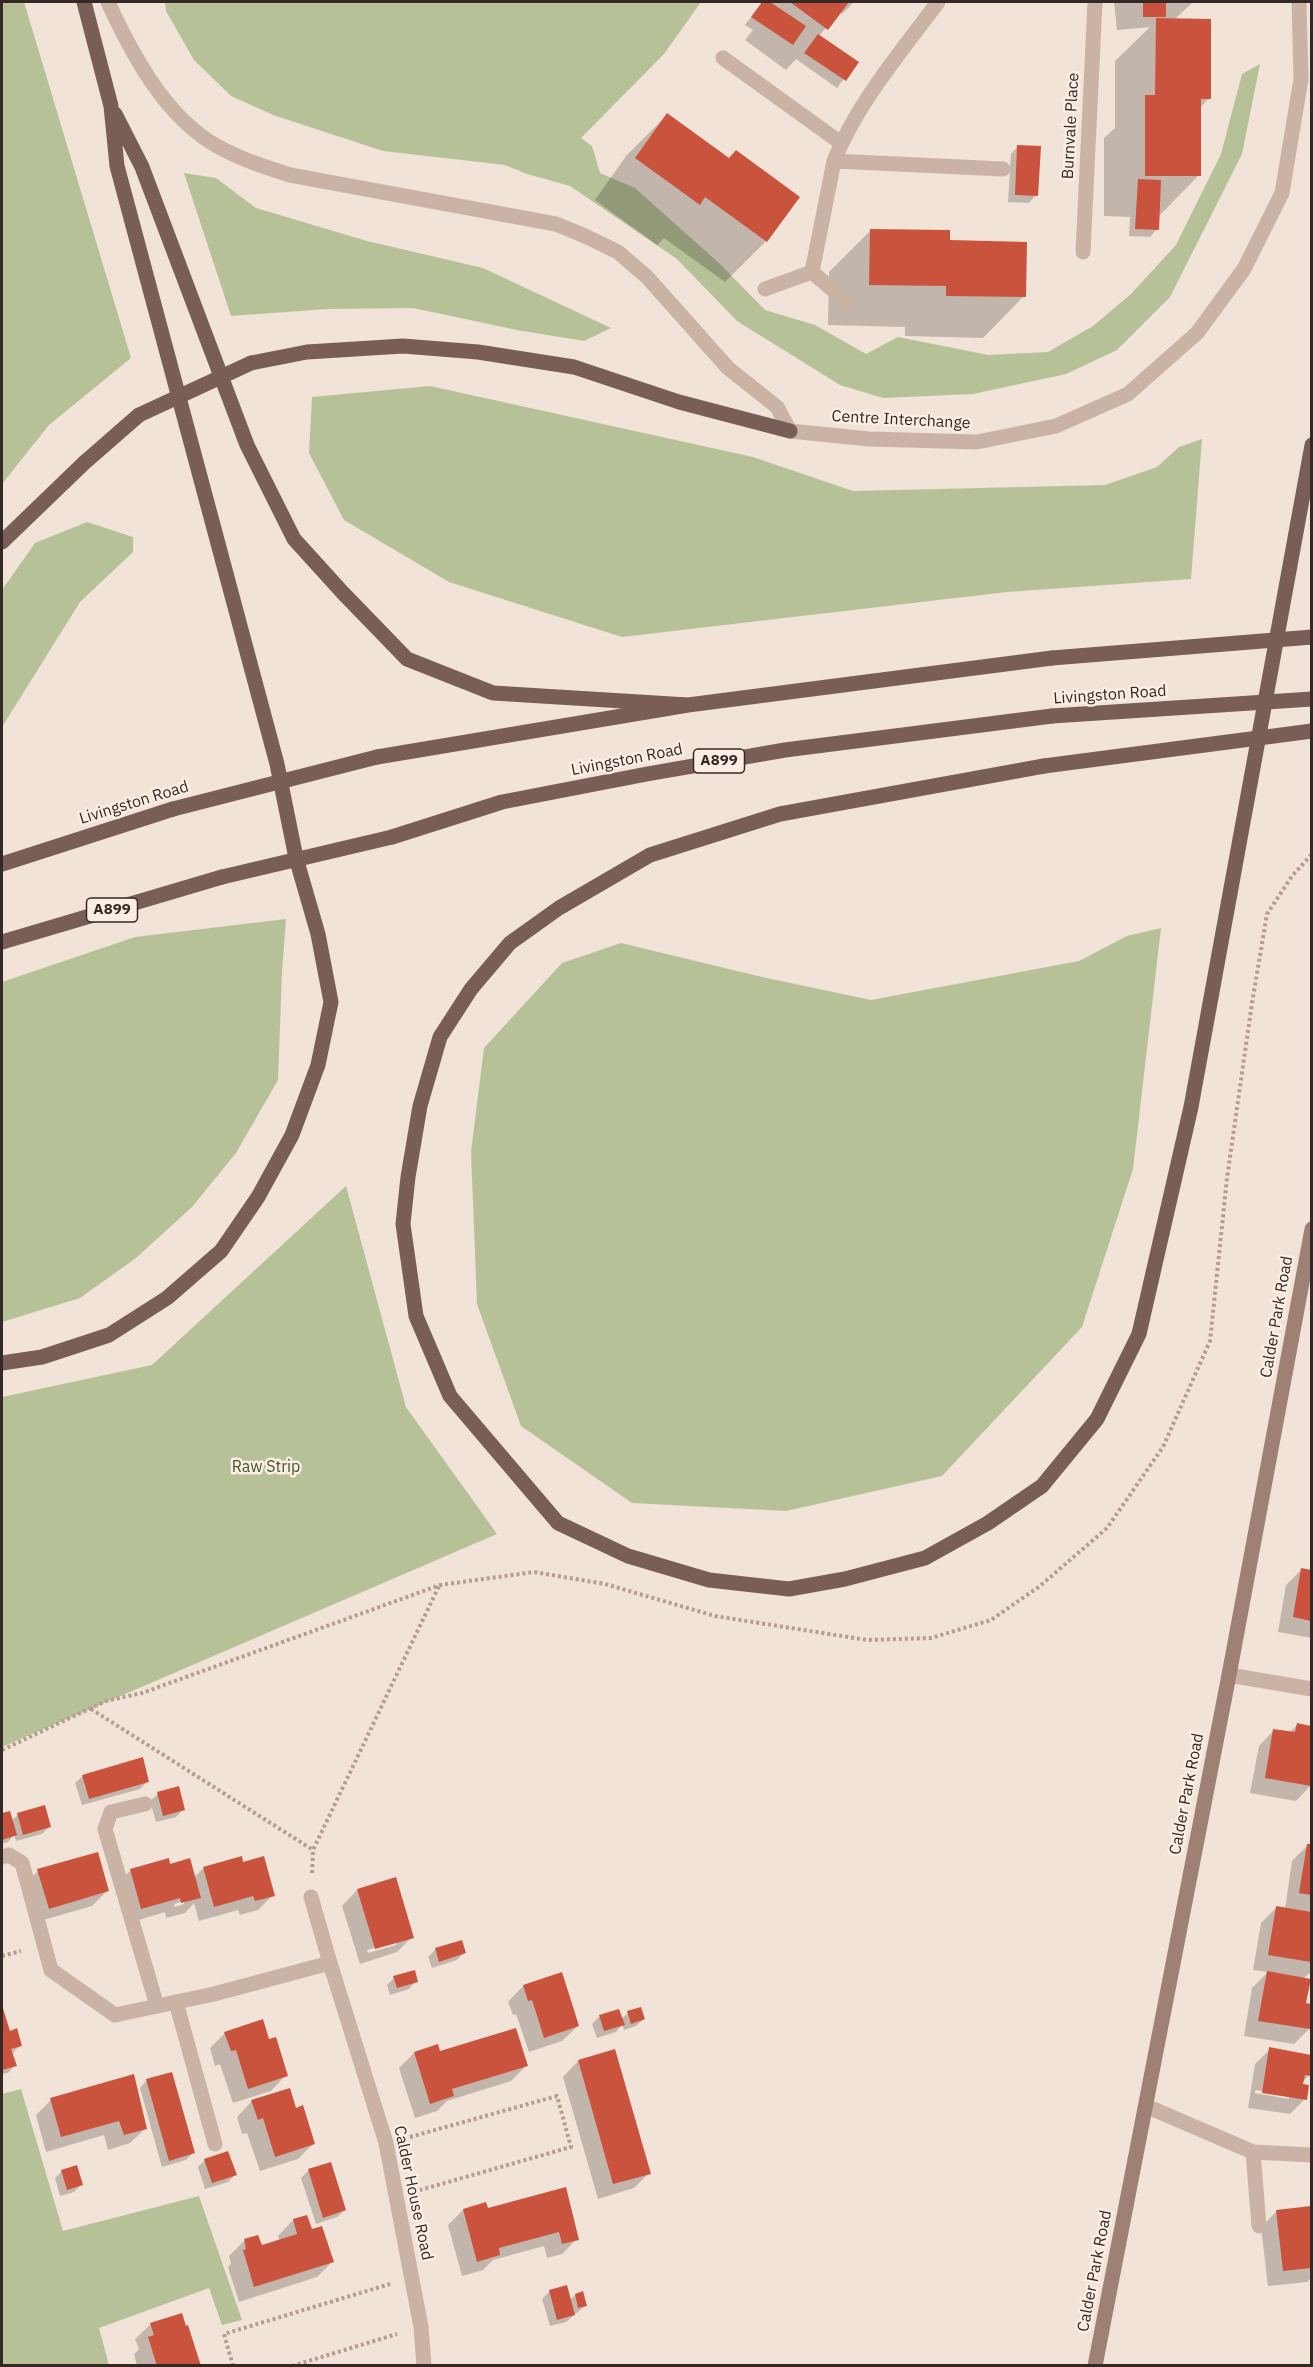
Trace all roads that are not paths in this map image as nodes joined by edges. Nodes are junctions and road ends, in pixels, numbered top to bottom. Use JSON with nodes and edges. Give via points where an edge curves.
{"nodes":[{"id":1,"x":84,"y":2,"type":"edge"},
{"id":2,"x":108,"y":2,"type":"edge"},
{"id":3,"x":938,"y":2,"type":"edge"},
{"id":4,"x":1095,"y":2,"type":"edge"},
{"id":5,"x":1299,"y":2,"type":"edge"},
{"id":6,"x":723,"y":58,"type":"dead end"},
{"id":7,"x":111,"y":106,"type":"junction"},
{"id":8,"x":841,"y":144,"type":"junction"},
{"id":9,"x":834,"y":161,"type":"junction"},
{"id":10,"x":1002,"y":169,"type":"dead end"},
{"id":11,"x":1083,"y":252,"type":"dead end"},
{"id":12,"x":812,"y":272,"type":"junction"},
{"id":13,"x":765,"y":289,"type":"dead end"},
{"id":14,"x":848,"y":302,"type":"dead end"},
{"id":15,"x":790,"y":431,"type":"junction"},
{"id":16,"x":1311,"y":445,"type":"edge"},
{"id":17,"x":2,"y":542,"type":"edge"},
{"id":18,"x":1311,"y":638,"type":"edge"},
{"id":19,"x":1311,"y":699,"type":"edge"},
{"id":20,"x":688,"y":705,"type":"junction"},
{"id":21,"x":1311,"y":731,"type":"edge"},
{"id":22,"x":2,"y":864,"type":"edge"},
{"id":23,"x":2,"y":942,"type":"edge"},
{"id":24,"x":1311,"y":1229,"type":"edge"},
{"id":25,"x":2,"y":1363,"type":"edge"},
{"id":26,"x":1229,"y":1675,"type":"junction"},
{"id":27,"x":1311,"y":1689,"type":"edge"},
{"id":28,"x":145,"y":1804,"type":"dead end"},
{"id":29,"x":2,"y":1857,"type":"edge"},
{"id":30,"x":311,"y":1897,"type":"road end"},
{"id":31,"x":330,"y":1963,"type":"junction"},
{"id":32,"x":176,"y":2002,"type":"junction"},
{"id":33,"x":157,"y":2006,"type":"junction"},
{"id":34,"x":1146,"y":2106,"type":"junction"},
{"id":35,"x":215,"y":2144,"type":"dead end"},
{"id":36,"x":1253,"y":2152,"type":"junction"},
{"id":37,"x":1311,"y":2155,"type":"edge"},
{"id":38,"x":1259,"y":2226,"type":"dead end"},
{"id":39,"x":424,"y":2366,"type":"edge"},
{"id":40,"x":1095,"y":2366,"type":"edge"}],
"edges":[{"from":1,"to":7,"type":"main road"},
{"from":2,"to":15,"type":"street","via":[[130,49],[155,87],[185,123],[216,146],[290,175],[556,225],[618,252],[647,277],[728,368],[777,406]]},
{"from":3,"to":8,"type":"street","via":[[871,94]]},
{"from":4,"to":11,"type":"street","name":"Burnvale Place"},
{"from":5,"to":15,"type":"street","name":"Centre Interchange","via":[[1301,79],[1282,194],[1244,269],[1197,333],[1128,394],[1056,426],[977,442],[869,439]]},
{"from":6,"to":8,"type":"street"},
{"from":7,"to":20,"type":"main road","via":[[142,167],[247,445],[294,539],[351,602],[407,659],[493,693]]},
{"from":7,"to":25,"type":"main road","via":[[117,166],[277,764],[331,1002],[318,1065],[292,1135],[258,1197],[221,1251],[167,1298],[110,1335],[42,1357]]},
{"from":8,"to":9,"type":"street"},
{"from":9,"to":10,"type":"street"},
{"from":9,"to":12,"type":"street"},
{"from":12,"to":13,"type":"street"},
{"from":12,"to":14,"type":"street"},
{"from":15,"to":17,"type":"main road","bridge":true,"via":[[679,402],[574,367],[478,351],[403,346],[307,352],[251,363],[139,415]]},
{"from":16,"to":21,"type":"main road","bridge":true,"via":[[1191,1107],[1139,1334],[1097,1419],[1042,1486],[988,1523],[926,1558],[845,1579],[789,1589],[709,1580],[628,1556],[558,1523],[450,1396],[416,1316],[403,1224],[420,1106],[440,1037],[471,988],[510,943],[560,908],[650,855],[780,814],[1044,766]]},
{"from":18,"to":20,"type":"main road","name":"Livingston Road","bridge":true,"via":[[1052,658]]},
{"from":19,"to":23,"type":"main road","name":"Livingston Road","number":"A899","bridge":true,"via":[[1052,716],[785,750],[646,774],[502,802],[392,837],[222,877]]},
{"from":20,"to":22,"type":"main road","name":"Livingston Road","bridge":true,"via":[[377,757],[173,809]]},
{"from":24,"to":26,"type":"main road","name":"Calder Park Road"},
{"from":26,"to":27,"type":"street"},
{"from":26,"to":34,"type":"main road","name":"Calder Park Road"},
{"from":28,"to":33,"type":"street","via":[[111,1812],[105,1829]]},
{"from":29,"to":33,"type":"street","via":[[9,1855],[22,1863],[51,1970],[115,2015]]},
{"from":30,"to":31,"type":"street","name":"Calder House Road"},
{"from":31,"to":32,"type":"street"},
{"from":31,"to":39,"type":"street","name":"Calder House Road","via":[[386,2143],[421,2327]]},
{"from":32,"to":33,"type":"street"},
{"from":32,"to":35,"type":"street"},
{"from":34,"to":36,"type":"street"},
{"from":34,"to":40,"type":"main road","name":"Calder Park Road"},
{"from":36,"to":37,"type":"street"},
{"from":36,"to":38,"type":"street"}]}
